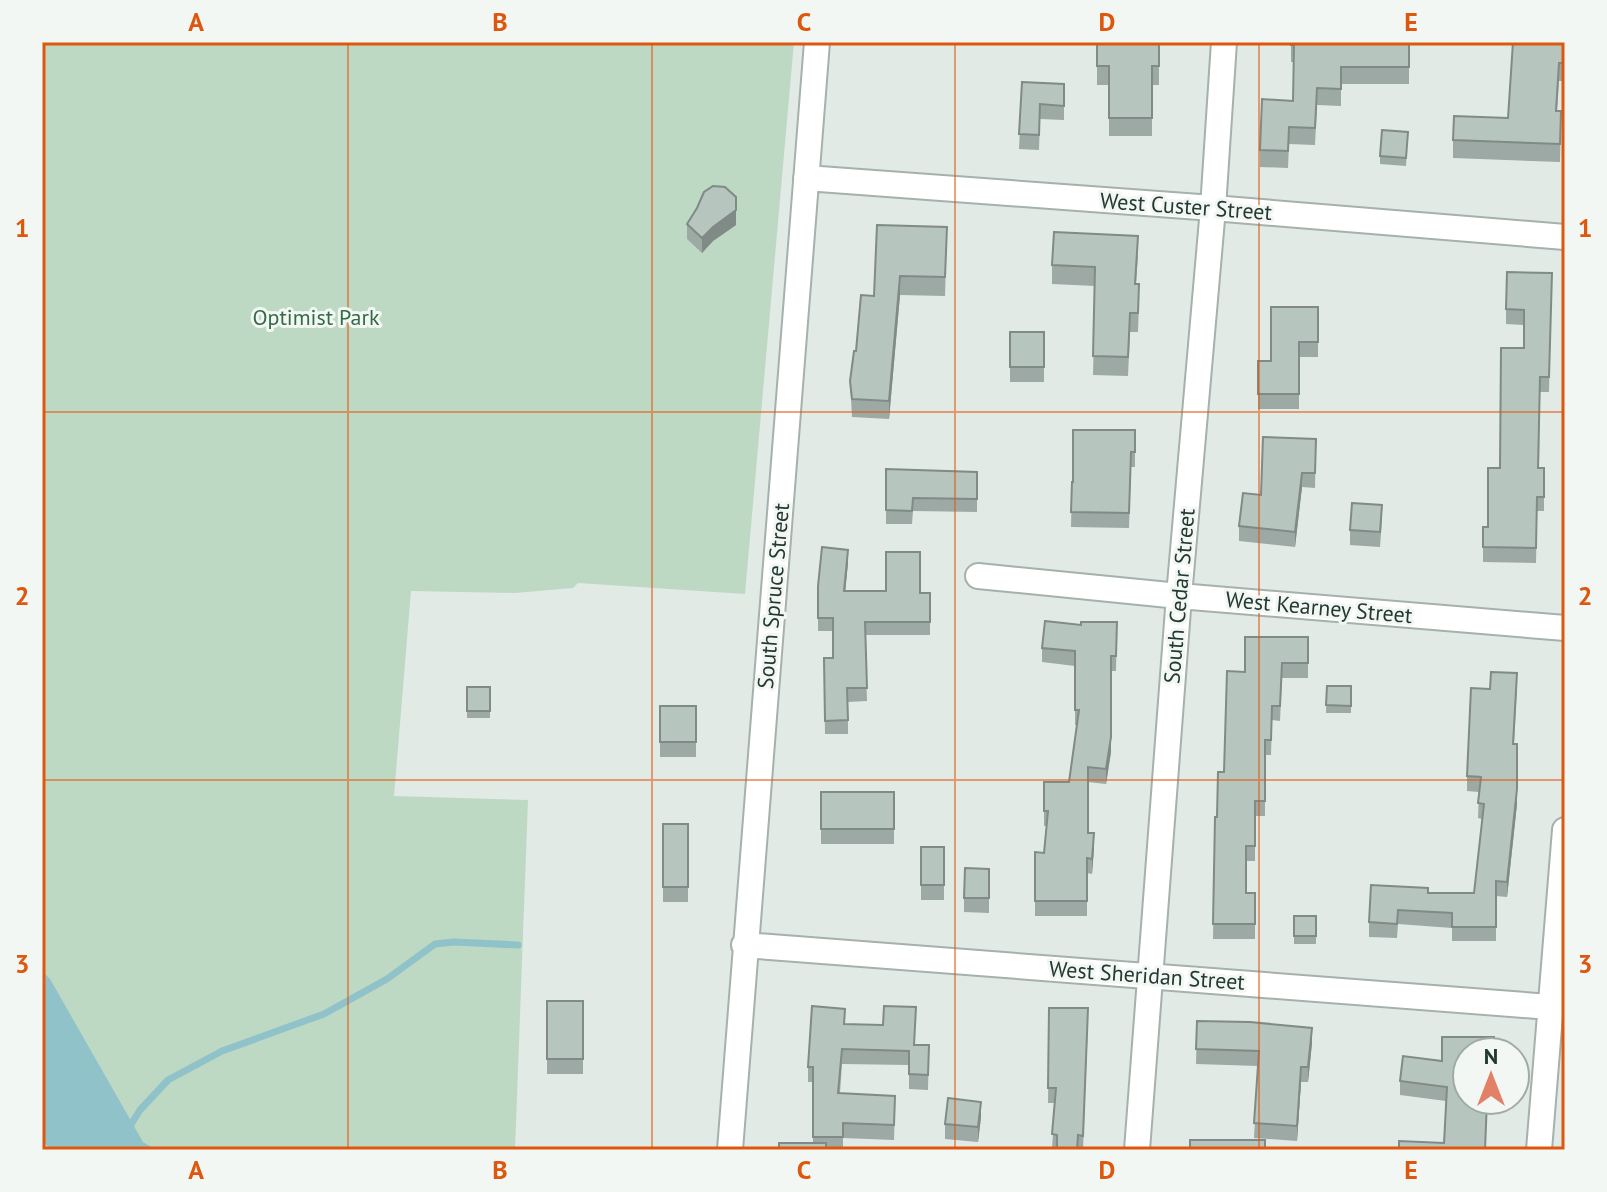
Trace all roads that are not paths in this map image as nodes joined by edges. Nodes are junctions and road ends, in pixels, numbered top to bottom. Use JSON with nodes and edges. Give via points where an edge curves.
{"nodes":[{"id":1,"x":817,"y":42,"type":"edge"},
{"id":2,"x":1224,"y":42,"type":"edge"},
{"id":3,"x":806,"y":178,"type":"junction"},
{"id":4,"x":1213,"y":208,"type":"junction"},
{"id":5,"x":1565,"y":237,"type":"edge"},
{"id":6,"x":978,"y":576,"type":"dead end"},
{"id":7,"x":1179,"y":596,"type":"junction"},
{"id":8,"x":1565,"y":628,"type":"edge"},
{"id":9,"x":1565,"y":830,"type":"edge"},
{"id":10,"x":744,"y":945,"type":"junction"},
{"id":11,"x":1150,"y":975,"type":"junction"},
{"id":12,"x":1550,"y":1007,"type":"junction"},
{"id":13,"x":730,"y":1150,"type":"edge"},
{"id":14,"x":1137,"y":1150,"type":"edge"},
{"id":15,"x":1539,"y":1150,"type":"edge"}],
"edges":[{"from":1,"to":3,"type":"street","name":"South Spruce Street"},
{"from":2,"to":4,"type":"street","name":"South Cedar Street"},
{"from":3,"to":4,"type":"street","name":"West Custer Street"},
{"from":3,"to":10,"type":"street","name":"South Spruce Street"},
{"from":4,"to":5,"type":"street","name":"West Custer Street"},
{"from":4,"to":7,"type":"street","name":"South Cedar Street"},
{"from":6,"to":7,"type":"street","name":"West Kearney Street"},
{"from":7,"to":8,"type":"street","name":"West Kearney Street"},
{"from":7,"to":11,"type":"street","name":"South Cedar Street"},
{"from":9,"to":12,"type":"street"},
{"from":10,"to":11,"type":"street","name":"West Sheridan Street"},
{"from":10,"to":13,"type":"street","name":"South Spruce Street"},
{"from":11,"to":12,"type":"street","name":"West Sheridan Street"},
{"from":11,"to":14,"type":"street","name":"South Cedar Street"},
{"from":12,"to":15,"type":"street"}]}
